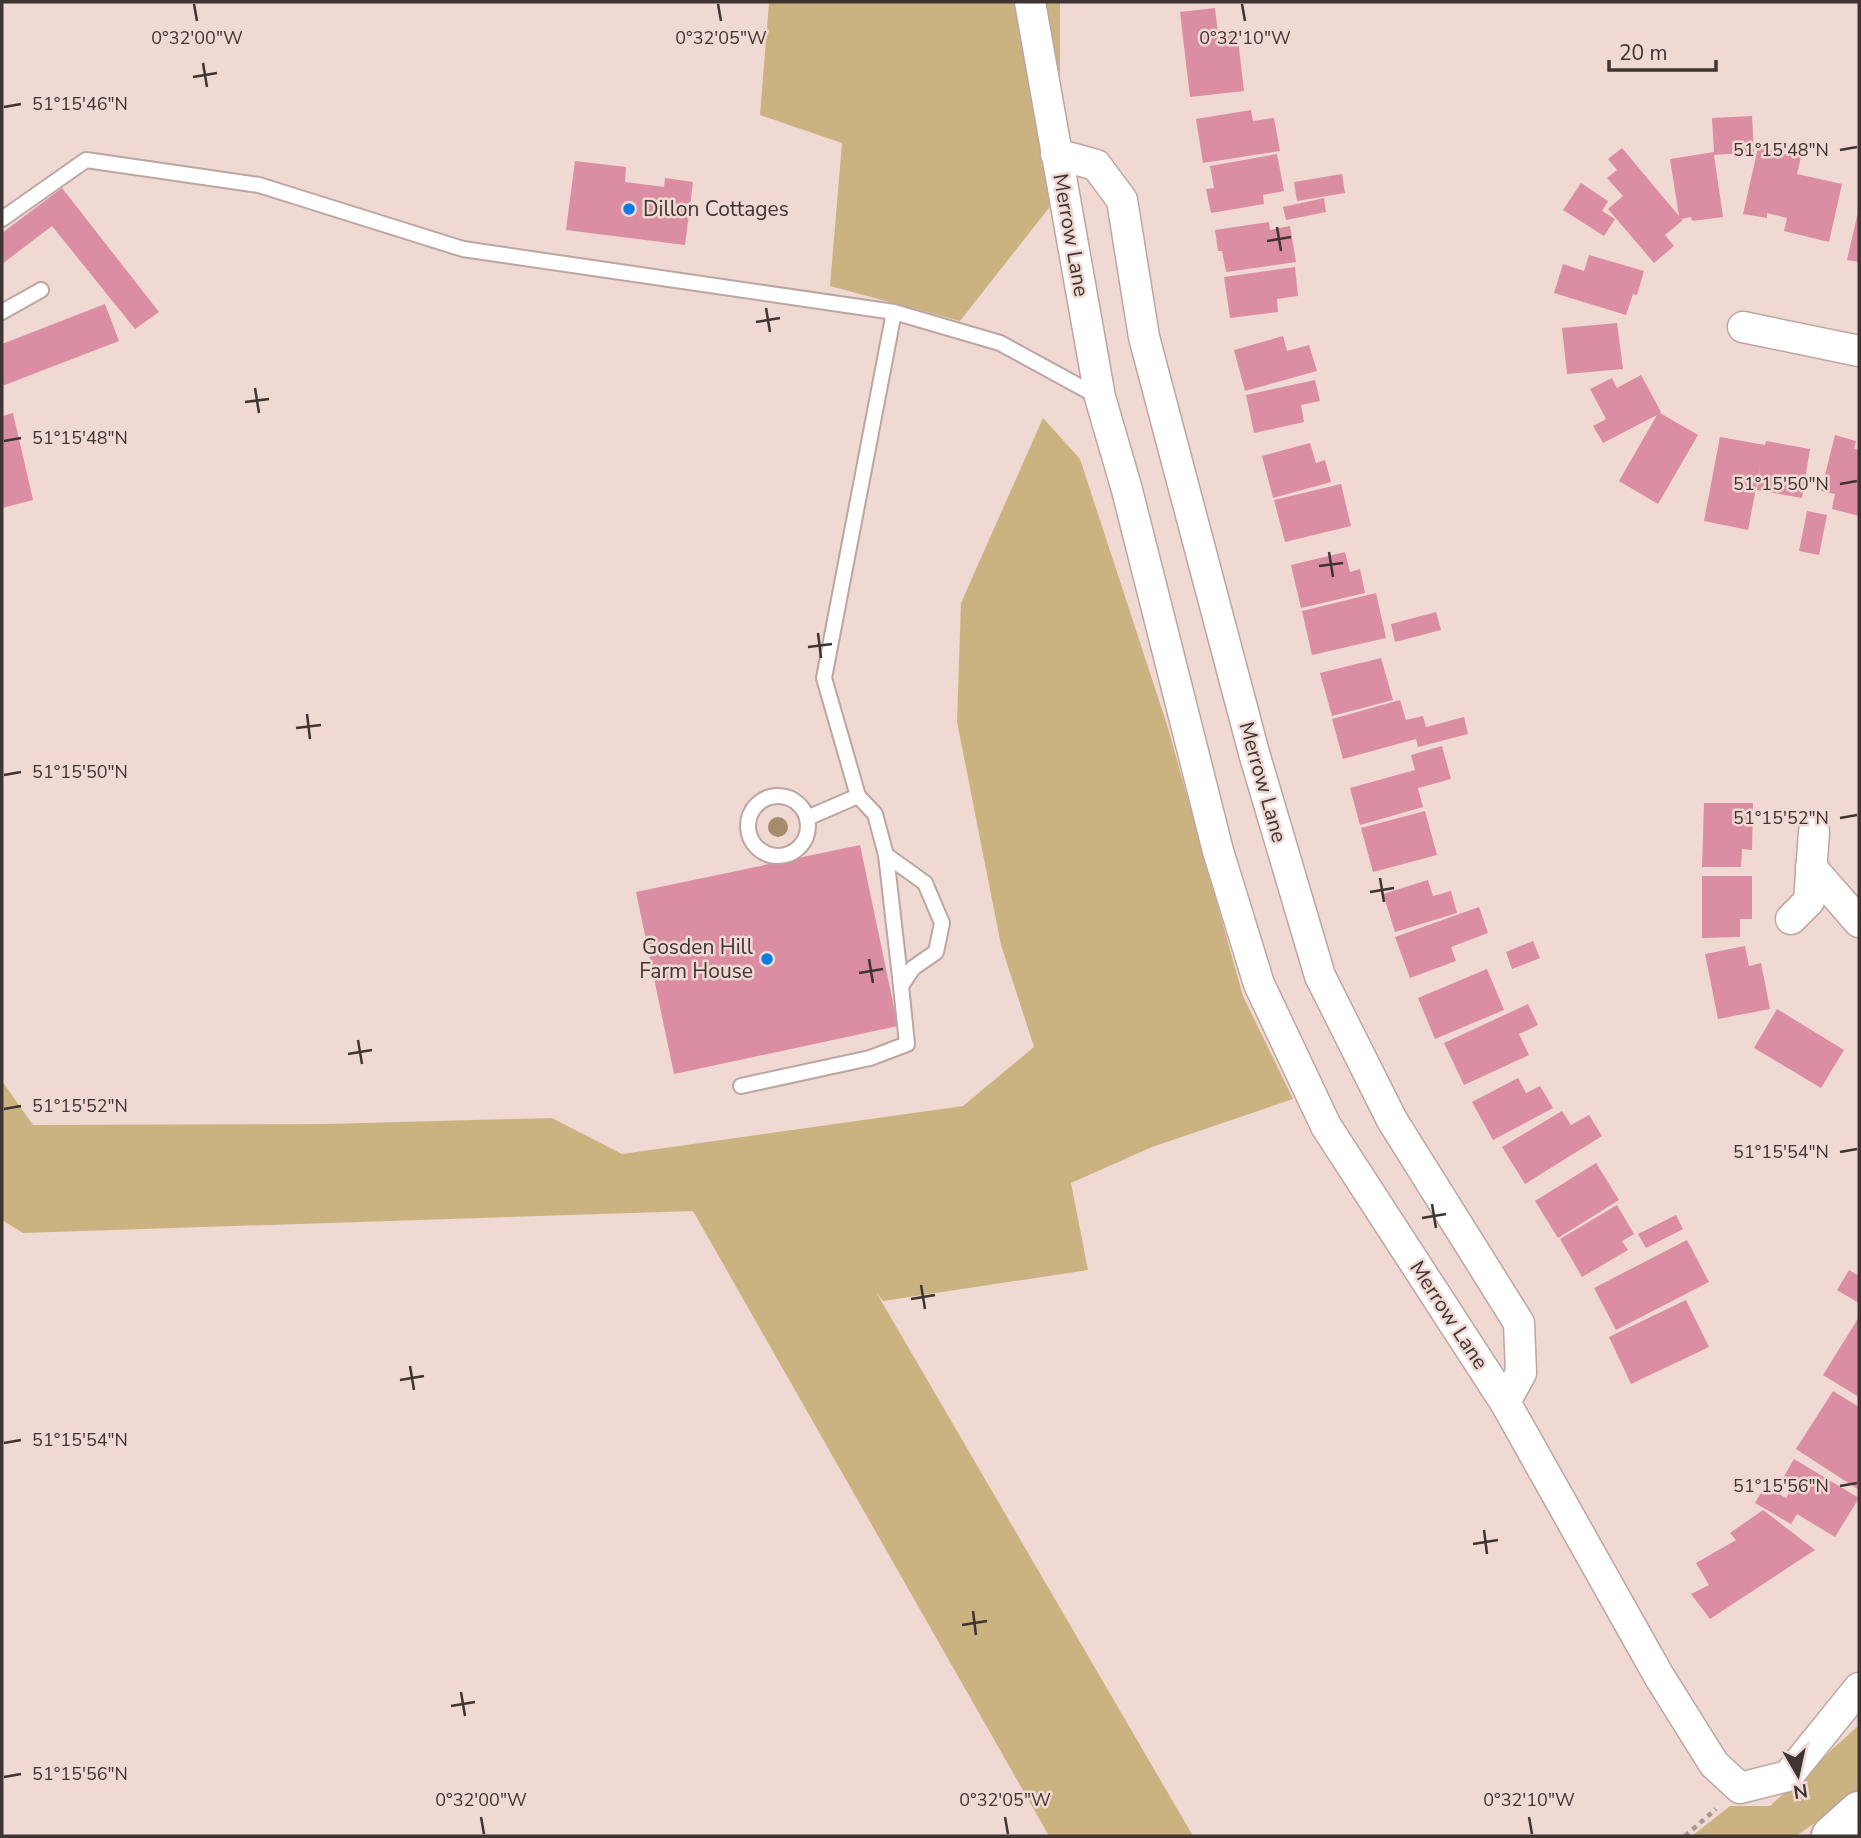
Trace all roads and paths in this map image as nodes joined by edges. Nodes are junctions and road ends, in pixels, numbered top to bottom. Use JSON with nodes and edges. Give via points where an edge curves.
{"nodes":[{"id":1,"x":1030,"y":2,"type":"edge"},
{"id":2,"x":1056,"y":154,"type":"junction"},
{"id":3,"x":2,"y":219,"type":"edge"},
{"id":4,"x":41,"y":290,"type":"dead end"},
{"id":5,"x":2,"y":312,"type":"edge"},
{"id":6,"x":894,"y":312,"type":"junction"},
{"id":7,"x":1743,"y":327,"type":"dead end"},
{"id":8,"x":1859,"y":351,"type":"edge"},
{"id":9,"x":1100,"y":397,"type":"junction"},
{"id":10,"x":858,"y":796,"type":"junction"},
{"id":11,"x":807,"y":818,"type":"junction"},
{"id":12,"x":1814,"y":832,"type":"dead end"},
{"id":13,"x":886,"y":855,"type":"junction"},
{"id":14,"x":1811,"y":867,"type":"junction"},
{"id":15,"x":1791,"y":919,"type":"dead end"},
{"id":16,"x":1859,"y":922,"type":"edge"},
{"id":17,"x":901,"y":986,"type":"junction"},
{"id":18,"x":741,"y":1086,"type":"dead end"},
{"id":19,"x":1506,"y":1402,"type":"junction"},
{"id":20,"x":1859,"y":1688,"type":"edge"},
{"id":21,"x":1859,"y":1811,"type":"edge"},
{"id":22,"x":1831,"y":1836,"type":"edge"}],
"edges":[{"from":1,"to":2,"type":"street","name":"Merrow Lane"},
{"from":2,"to":9,"type":"street","name":"Merrow Lane"},
{"from":2,"to":19,"type":"street","name":"Merrow Lane","via":[[1096,165],[1122,200],[1144,337],[1254,753],[1320,976],[1392,1119],[1519,1322],[1521,1373]]},
{"from":3,"to":6,"type":"lane","via":[[86,160],[259,185],[463,249]]},
{"from":4,"to":5,"type":"lane"},
{"from":6,"to":9,"type":"lane","via":[[1000,343]]},
{"from":6,"to":10,"type":"lane","via":[[824,678]]},
{"from":7,"to":8,"type":"street"},
{"from":9,"to":19,"type":"street","name":"Merrow Lane","via":[[1218,851],[1259,984],[1326,1126]]},
{"from":10,"to":11,"type":"lane"},
{"from":10,"to":13,"type":"lane","via":[[875,814]]},
{"from":11,"to":11,"type":"lane","via":[[796,802],[777,796],[759,802],[747,828],[755,847],[783,856],[806,838]]},
{"from":12,"to":14,"type":"street"},
{"from":13,"to":17,"type":"lane"},
{"from":13,"to":17,"type":"lane","via":[[925,883],[942,923],[936,952],[913,968]]},
{"from":14,"to":15,"type":"street","via":[[1809,901]]},
{"from":14,"to":16,"type":"street"},
{"from":17,"to":18,"type":"lane","via":[[907,1044],[870,1058]]},
{"from":19,"to":20,"type":"street","name":"Merrow Lane","via":[[1659,1676],[1714,1764],[1740,1788],[1788,1776]]},
{"from":21,"to":22,"type":"highway"}]}
